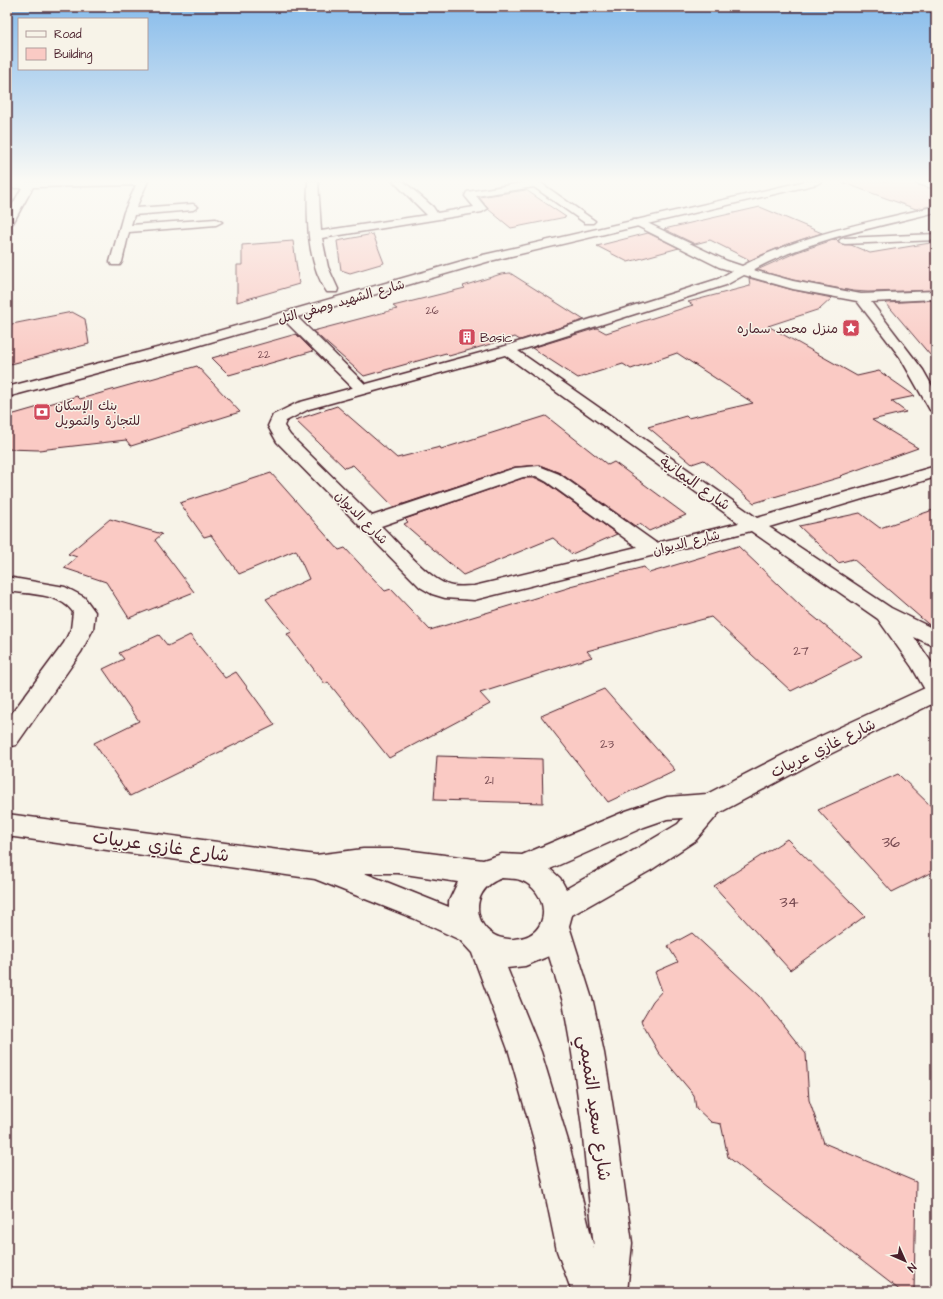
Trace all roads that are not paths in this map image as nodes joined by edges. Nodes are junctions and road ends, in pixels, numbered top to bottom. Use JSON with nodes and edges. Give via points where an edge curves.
{"nodes":[{"id":1,"x":121,"y":242,"type":"edge"},
{"id":2,"x":317,"y":242,"type":"edge"},
{"id":3,"x":503,"y":242,"type":"edge"},
{"id":4,"x":556,"y":242,"type":"edge"},
{"id":5,"x":677,"y":242,"type":"edge"},
{"id":6,"x":809,"y":242,"type":"edge"},
{"id":7,"x":846,"y":242,"type":"edge"},
{"id":8,"x":860,"y":242,"type":"edge"},
{"id":9,"x":471,"y":250,"type":"dead end"},
{"id":10,"x":116,"y":262,"type":"dead end"},
{"id":11,"x":742,"y":271,"type":"junction"},
{"id":12,"x":346,"y":285,"type":"dead end"},
{"id":13,"x":332,"y":289,"type":"junction"},
{"id":14,"x":316,"y":294,"type":"dead end"},
{"id":15,"x":936,"y":295,"type":"edge"},
{"id":16,"x":861,"y":298,"type":"junction"},
{"id":17,"x":288,"y":316,"type":"junction"},
{"id":18,"x":507,"y":350,"type":"junction"},
{"id":19,"x":110,"y":352,"type":"dead end"},
{"id":20,"x":7,"y":379,"type":"edge"},
{"id":21,"x":362,"y":389,"type":"junction"},
{"id":22,"x":7,"y":392,"type":"edge"},
{"id":23,"x":936,"y":407,"type":"edge"},
{"id":24,"x":936,"y":470,"type":"edge"},
{"id":25,"x":368,"y":524,"type":"junction"},
{"id":26,"x":754,"y":525,"type":"junction"},
{"id":27,"x":653,"y":550,"type":"junction"},
{"id":28,"x":7,"y":584,"type":"edge"},
{"id":29,"x":884,"y":613,"type":"junction"},
{"id":30,"x":936,"y":639,"type":"edge"},
{"id":31,"x":936,"y":688,"type":"edge"},
{"id":32,"x":936,"y":692,"type":"edge"},
{"id":33,"x":7,"y":738,"type":"edge"},
{"id":34,"x":710,"y":805,"type":"junction"},
{"id":35,"x":7,"y":825,"type":"edge"},
{"id":36,"x":316,"y":867,"type":"junction"},
{"id":37,"x":522,"y":868,"type":"junction"},
{"id":38,"x":484,"y":873,"type":"junction"},
{"id":39,"x":557,"y":918,"type":"junction"},
{"id":40,"x":476,"y":938,"type":"junction"},
{"id":41,"x":591,"y":1292,"type":"edge"},
{"id":42,"x":608,"y":1292,"type":"edge"}],
"edges":[{"from":1,"to":10,"type":"street"},
{"from":2,"to":13,"type":"street","via":[[325,278]]},
{"from":3,"to":9,"type":"street"},
{"from":4,"to":17,"type":"street","name":"شارع الشهيد وصفي التل","via":[[488,258]]},
{"from":5,"to":11,"type":"street"},
{"from":6,"to":11,"type":"street","name":"شارع الديوان","via":[[771,255]]},
{"from":7,"to":8,"type":"street"},
{"from":11,"to":16,"type":"street","via":[[793,285]]},
{"from":11,"to":18,"type":"street","name":"شارع الديوان","via":[[722,282]]},
{"from":12,"to":13,"type":"street","name":"شارع الشهيد وصفي التل"},
{"from":13,"to":14,"type":"street","name":"شارع الشهيد وصفي التل"},
{"from":15,"to":16,"type":"street"},
{"from":16,"to":23,"type":"street","via":[[905,354]]},
{"from":17,"to":21,"type":"street"},
{"from":17,"to":22,"type":"street","name":"شارع الشهيد وصفي التل"},
{"from":18,"to":21,"type":"street","name":"شارع الديوان"},
{"from":18,"to":26,"type":"street","name":"شارع اليمانية"},
{"from":19,"to":20,"type":"street"},
{"from":21,"to":25,"type":"street","name":"شارع الديوان","via":[[303,406],[279,418],[276,426],[284,438]]},
{"from":24,"to":26,"type":"street","name":"شارع الديوان"},
{"from":25,"to":27,"type":"street","name":"شارع الديوان","via":[[431,586],[447,593],[474,593]]},
{"from":25,"to":27,"type":"street","via":[[521,472],[540,471],[554,478]]},
{"from":26,"to":27,"type":"street","name":"شارع الديوان"},
{"from":26,"to":29,"type":"street","name":"شارع اليمانية"},
{"from":28,"to":33,"type":"street","via":[[58,592],[77,602],[84,612],[82,629],[73,647]]},
{"from":29,"to":30,"type":"street","name":"شارع اليمانية"},
{"from":29,"to":31,"type":"street","name":"شارع اليمانية","via":[[922,662]]},
{"from":32,"to":34,"type":"street","name":"شارع غازي عربيات","via":[[815,750]]},
{"from":34,"to":37,"type":"street","name":"شارع غازي عربيات","via":[[667,808],[635,819]]},
{"from":34,"to":39,"type":"street","name":"شارع غازي عربيات","via":[[687,832]]},
{"from":35,"to":36,"type":"street","name":"شارع غازي عربيات"},
{"from":36,"to":38,"type":"street","name":"شارع غازي عربيات","via":[[363,861],[398,861]]},
{"from":36,"to":40,"type":"street","name":"شارع غازي عربيات","via":[[424,909]]},
{"from":37,"to":38,"type":"street","via":[[502,866]]},
{"from":37,"to":39,"type":"street","via":[[540,876],[553,890]]},
{"from":38,"to":40,"type":"street","via":[[472,884],[464,898],[463,914]]},
{"from":39,"to":40,"type":"street","via":[[546,940],[533,950],[516,954],[500,952]]},
{"from":39,"to":42,"type":"street","name":"شارع سعيد التميمي","via":[[578,1002],[597,1112],[613,1243]]},
{"from":40,"to":41,"type":"street","via":[[525,1052],[552,1144],[576,1251]]}]}
